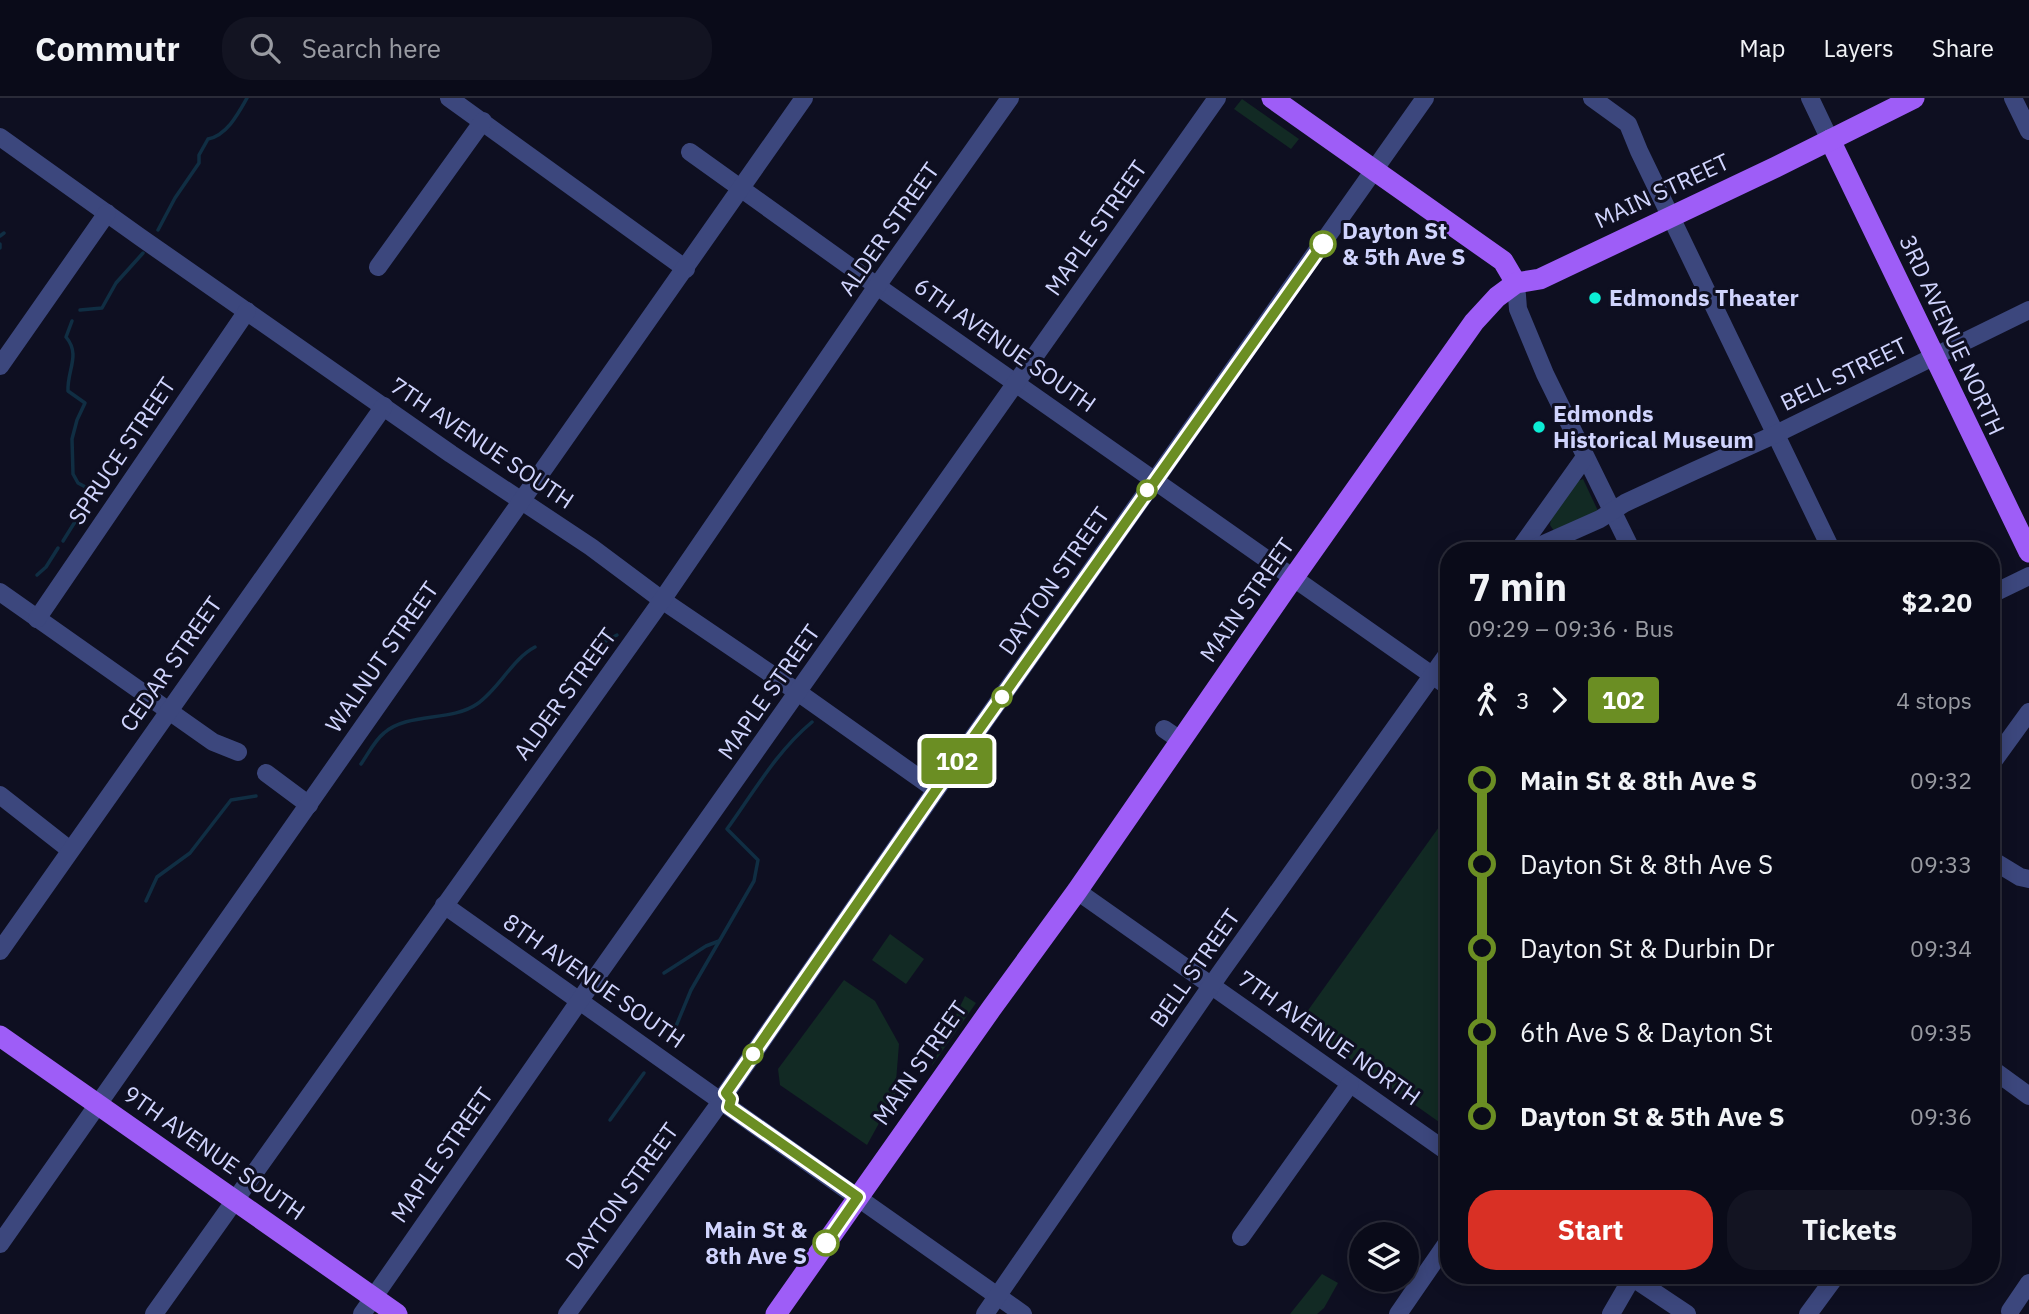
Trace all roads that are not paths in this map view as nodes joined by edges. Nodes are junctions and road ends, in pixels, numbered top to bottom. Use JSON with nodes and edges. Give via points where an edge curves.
{"nodes":[{"id":1,"x":449,"y":98,"type":"edge"},
{"id":2,"x":804,"y":98,"type":"edge"},
{"id":3,"x":1010,"y":98,"type":"edge"},
{"id":4,"x":1217,"y":98,"type":"edge"},
{"id":5,"x":1272,"y":98,"type":"edge"},
{"id":6,"x":1425,"y":98,"type":"edge"},
{"id":7,"x":1592,"y":98,"type":"edge"},
{"id":8,"x":1810,"y":98,"type":"edge"},
{"id":9,"x":1914,"y":98,"type":"edge"},
{"id":10,"x":2013,"y":98,"type":"edge"},
{"id":11,"x":483,"y":121,"type":"junction"},
{"id":12,"x":2029,"y":131,"type":"edge"},
{"id":13,"x":0,"y":137,"type":"edge"},
{"id":14,"x":1830,"y":140,"type":"junction"},
{"id":15,"x":690,"y":152,"type":"dead end"},
{"id":16,"x":1374,"y":170,"type":"junction"},
{"id":17,"x":741,"y":187,"type":"junction"},
{"id":18,"x":107,"y":213,"type":"junction"},
{"id":19,"x":1671,"y":217,"type":"junction"},
{"id":20,"x":378,"y":267,"type":"dead end"},
{"id":21,"x":686,"y":269,"type":"junction"},
{"id":22,"x":1516,"y":283,"type":"junction"},
{"id":23,"x":877,"y":286,"type":"junction"},
{"id":24,"x":2029,"y":310,"type":"edge"},
{"id":25,"x":247,"y":312,"type":"junction"},
{"id":26,"x":1934,"y":356,"type":"junction"},
{"id":27,"x":0,"y":366,"type":"edge"},
{"id":28,"x":1017,"y":383,"type":"junction"},
{"id":29,"x":384,"y":406,"type":"junction"},
{"id":30,"x":1776,"y":434,"type":"junction"},
{"id":31,"x":1585,"y":457,"type":"junction"},
{"id":32,"x":1155,"y":479,"type":"junction"},
{"id":33,"x":521,"y":499,"type":"junction"},
{"id":34,"x":1612,"y":510,"type":"junction"},
{"id":35,"x":1524,"y":542,"type":"edge"},
{"id":36,"x":1548,"y":542,"type":"edge"},
{"id":37,"x":1628,"y":542,"type":"edge"},
{"id":38,"x":1828,"y":542,"type":"edge"},
{"id":39,"x":2029,"y":552,"type":"edge"},
{"id":40,"x":2029,"y":576,"type":"edge"},
{"id":41,"x":1294,"y":578,"type":"junction"},
{"id":42,"x":2000,"y":590,"type":"edge"},
{"id":43,"x":0,"y":592,"type":"edge"},
{"id":44,"x":662,"y":600,"type":"junction"},
{"id":45,"x":37,"y":619,"type":"junction"},
{"id":46,"x":1440,"y":665,"type":"edge"},
{"id":47,"x":1433,"y":675,"type":"junction"},
{"id":48,"x":1440,"y":680,"type":"edge"},
{"id":49,"x":799,"y":693,"type":"junction"},
{"id":50,"x":169,"y":710,"type":"junction"},
{"id":51,"x":2029,"y":712,"type":"edge"},
{"id":52,"x":238,"y":752,"type":"dead end"},
{"id":53,"x":2000,"y":753,"type":"edge"},
{"id":54,"x":266,"y":773,"type":"dead end"},
{"id":55,"x":936,"y":790,"type":"junction"},
{"id":56,"x":0,"y":795,"type":"edge"},
{"id":57,"x":309,"y":805,"type":"junction"},
{"id":58,"x":70,"y":850,"type":"junction"},
{"id":59,"x":2000,"y":865,"type":"edge"},
{"id":60,"x":2029,"y":879,"type":"edge"},
{"id":61,"x":1077,"y":891,"type":"junction"},
{"id":62,"x":444,"y":905,"type":"junction"},
{"id":63,"x":0,"y":951,"type":"edge"},
{"id":64,"x":1212,"y":985,"type":"junction"},
{"id":65,"x":580,"y":1000,"type":"junction"},
{"id":66,"x":0,"y":1036,"type":"edge"},
{"id":67,"x":2000,"y":1075,"type":"edge"},
{"id":68,"x":1350,"y":1084,"type":"junction"},
{"id":69,"x":2029,"y":1096,"type":"edge"},
{"id":70,"x":722,"y":1101,"type":"junction"},
{"id":71,"x":98,"y":1104,"type":"junction"},
{"id":72,"x":1440,"y":1147,"type":"edge"},
{"id":73,"x":858,"y":1197,"type":"junction"},
{"id":74,"x":233,"y":1200,"type":"junction"},
{"id":75,"x":1241,"y":1237,"type":"dead end"},
{"id":76,"x":0,"y":1244,"type":"edge"},
{"id":77,"x":1440,"y":1253,"type":"edge"},
{"id":78,"x":2029,"y":1283,"type":"edge"},
{"id":79,"x":1628,"y":1284,"type":"edge"},
{"id":80,"x":1644,"y":1284,"type":"edge"},
{"id":81,"x":1830,"y":1284,"type":"edge"},
{"id":82,"x":998,"y":1296,"type":"junction"},
{"id":83,"x":368,"y":1306,"type":"edge"},
{"id":84,"x":2010,"y":1311,"type":"dead end"},
{"id":85,"x":153,"y":1314,"type":"edge"},
{"id":86,"x":397,"y":1314,"type":"edge"},
{"id":87,"x":567,"y":1314,"type":"edge"},
{"id":88,"x":776,"y":1314,"type":"edge"},
{"id":89,"x":985,"y":1314,"type":"edge"},
{"id":90,"x":1023,"y":1314,"type":"edge"},
{"id":91,"x":1398,"y":1314,"type":"edge"},
{"id":92,"x":1611,"y":1314,"type":"edge"},
{"id":93,"x":1687,"y":1314,"type":"edge"},
{"id":94,"x":1808,"y":1314,"type":"edge"}],
"edges":[{"from":1,"to":11,"type":"street"},
{"from":2,"to":17,"type":"street","name":"WALNUT STREET"},
{"from":3,"to":23,"type":"street","name":"ALDER STREET"},
{"from":4,"to":28,"type":"street","name":"MAPLE STREET"},
{"from":5,"to":16,"type":"main road"},
{"from":6,"to":16,"type":"street","name":"DAYTON STREET"},
{"from":7,"to":19,"type":"street","via":[[1628,124]]},
{"from":8,"to":14,"type":"street"},
{"from":9,"to":14,"type":"main road","name":"MAIN STREET"},
{"from":10,"to":12,"type":"street"},
{"from":11,"to":20,"type":"street"},
{"from":11,"to":21,"type":"street"},
{"from":13,"to":18,"type":"street","name":"7TH AVENUE SOUTH"},
{"from":14,"to":19,"type":"main road","name":"MAIN STREET"},
{"from":14,"to":26,"type":"main road","name":"3RD AVENUE NORTH"},
{"from":15,"to":17,"type":"street","name":"6TH AVENUE SOUTH"},
{"from":16,"to":22,"type":"main road","via":[[1503,261]]},
{"from":16,"to":32,"type":"street","name":"DAYTON STREET"},
{"from":17,"to":21,"type":"street","name":"WALNUT STREET"},
{"from":17,"to":23,"type":"street","name":"6TH AVENUE SOUTH"},
{"from":18,"to":25,"type":"street","name":"7TH AVENUE SOUTH"},
{"from":18,"to":27,"type":"street"},
{"from":19,"to":22,"type":"main road","name":"MAIN STREET","via":[[1540,279]]},
{"from":19,"to":30,"type":"street"},
{"from":21,"to":33,"type":"street","name":"WALNUT STREET"},
{"from":22,"to":31,"type":"street","via":[[1518,309]]},
{"from":22,"to":41,"type":"main road","name":"MAIN STREET","via":[[1474,322]]},
{"from":23,"to":28,"type":"street","name":"6TH AVENUE SOUTH"},
{"from":23,"to":44,"type":"street","name":"ALDER STREET"},
{"from":24,"to":26,"type":"street","name":"BELL STREET"},
{"from":25,"to":29,"type":"street","name":"7TH AVENUE SOUTH"},
{"from":25,"to":45,"type":"street","name":"SPRUCE STREET"},
{"from":26,"to":30,"type":"street","name":"BELL STREET"},
{"from":26,"to":39,"type":"main road","name":"3RD AVENUE NORTH"},
{"from":28,"to":32,"type":"street","name":"6TH AVENUE SOUTH"},
{"from":28,"to":49,"type":"street","name":"MAPLE STREET"},
{"from":29,"to":33,"type":"street","name":"7TH AVENUE SOUTH"},
{"from":29,"to":50,"type":"street","name":"CEDAR STREET"},
{"from":30,"to":34,"type":"street","name":"BELL STREET"},
{"from":30,"to":38,"type":"street"},
{"from":31,"to":34,"type":"street"},
{"from":31,"to":35,"type":"street"},
{"from":32,"to":41,"type":"street","name":"6TH AVENUE SOUTH"},
{"from":32,"to":55,"type":"street","name":"DAYTON STREET"},
{"from":33,"to":44,"type":"street","name":"7TH AVENUE SOUTH"},
{"from":33,"to":57,"type":"street","name":"WALNUT STREET"},
{"from":34,"to":36,"type":"street","name":"BELL STREET"},
{"from":34,"to":37,"type":"street"},
{"from":40,"to":42,"type":"street"},
{"from":41,"to":47,"type":"street","name":"6TH AVENUE SOUTH"},
{"from":41,"to":61,"type":"main road","name":"MAIN STREET","via":[[1172,735]]},
{"from":43,"to":45,"type":"street"},
{"from":44,"to":49,"type":"street","name":"7TH AVENUE SOUTH"},
{"from":44,"to":62,"type":"street","name":"ALDER STREET"},
{"from":45,"to":50,"type":"street"},
{"from":46,"to":47,"type":"street","name":"BELL STREET"},
{"from":47,"to":48,"type":"street","name":"6TH AVENUE SOUTH"},
{"from":47,"to":64,"type":"street","name":"BELL STREET"},
{"from":49,"to":55,"type":"street","name":"7TH AVENUE SOUTH"},
{"from":49,"to":65,"type":"street","name":"MAPLE STREET"},
{"from":50,"to":52,"type":"street","via":[[213,742]]},
{"from":50,"to":58,"type":"street","name":"CEDAR STREET"},
{"from":51,"to":53,"type":"street"},
{"from":54,"to":57,"type":"street"},
{"from":55,"to":70,"type":"street","name":"DAYTON STREET"},
{"from":56,"to":58,"type":"street"},
{"from":57,"to":71,"type":"street","name":"WALNUT STREET"},
{"from":58,"to":63,"type":"street","name":"CEDAR STREET"},
{"from":59,"to":60,"type":"street"},
{"from":61,"to":64,"type":"street","name":"7TH AVENUE NORTH"},
{"from":61,"to":73,"type":"main road","name":"MAIN STREET"},
{"from":62,"to":65,"type":"street","name":"8TH AVENUE SOUTH"},
{"from":62,"to":74,"type":"street","name":"ALDER STREET"},
{"from":64,"to":68,"type":"street","name":"7TH AVENUE NORTH"},
{"from":64,"to":82,"type":"street","name":"BELL STREET"},
{"from":65,"to":70,"type":"street","name":"8TH AVENUE SOUTH"},
{"from":65,"to":83,"type":"street","name":"MAPLE STREET"},
{"from":66,"to":71,"type":"main road","name":"9TH AVENUE SOUTH"},
{"from":67,"to":69,"type":"street"},
{"from":68,"to":72,"type":"street","name":"7TH AVENUE NORTH"},
{"from":68,"to":75,"type":"street"},
{"from":70,"to":73,"type":"street","name":"8TH AVENUE SOUTH"},
{"from":70,"to":87,"type":"street","name":"DAYTON STREET"},
{"from":71,"to":74,"type":"main road","name":"9TH AVENUE SOUTH"},
{"from":71,"to":76,"type":"street","name":"WALNUT STREET"},
{"from":73,"to":82,"type":"street","name":"8TH AVENUE SOUTH"},
{"from":73,"to":88,"type":"main road","name":"MAIN STREET"},
{"from":74,"to":83,"type":"main road","name":"9TH AVENUE SOUTH"},
{"from":74,"to":85,"type":"street","name":"ALDER STREET"},
{"from":77,"to":91,"type":"street"},
{"from":78,"to":84,"type":"street"},
{"from":79,"to":92,"type":"street"},
{"from":80,"to":93,"type":"street"},
{"from":81,"to":94,"type":"street"},
{"from":82,"to":89,"type":"street","name":"BELL STREET"},
{"from":82,"to":90,"type":"street","name":"8TH AVENUE SOUTH"},
{"from":83,"to":86,"type":"main road","name":"9TH AVENUE SOUTH"}]}
